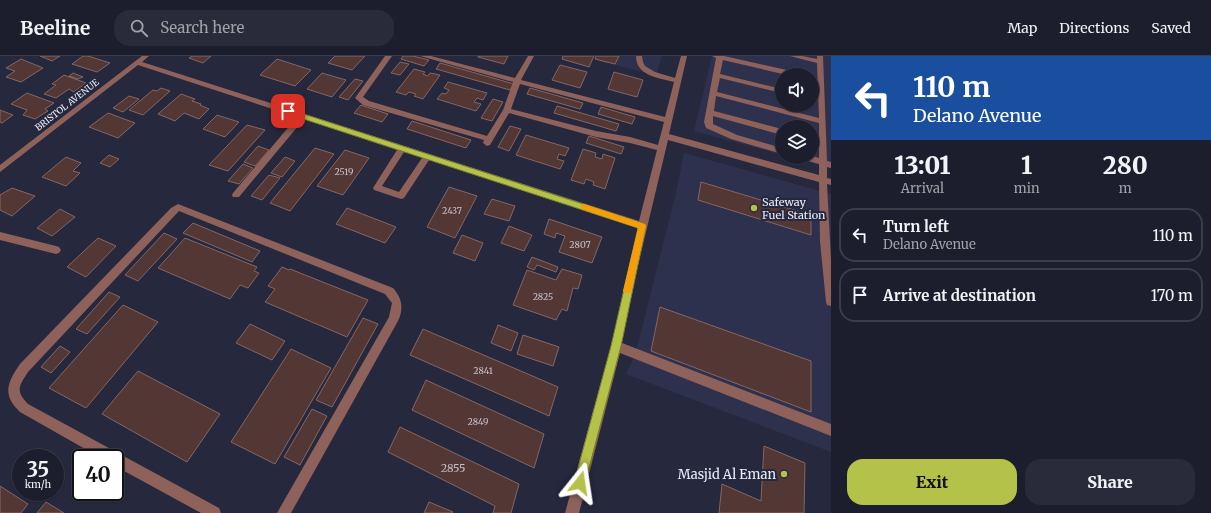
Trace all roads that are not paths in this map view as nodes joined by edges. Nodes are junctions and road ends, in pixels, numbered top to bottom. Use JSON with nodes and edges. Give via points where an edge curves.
{"nodes":[{"id":1,"x":146,"y":56,"type":"edge"},
{"id":2,"x":389,"y":56,"type":"edge"},
{"id":3,"x":423,"y":56,"type":"edge"},
{"id":4,"x":530,"y":56,"type":"edge"},
{"id":5,"x":639,"y":56,"type":"edge"},
{"id":6,"x":684,"y":56,"type":"edge"},
{"id":7,"x":718,"y":56,"type":"edge"},
{"id":8,"x":793,"y":56,"type":"edge"},
{"id":9,"x":820,"y":59,"type":"edge"},
{"id":10,"x":138,"y":63,"type":"junction"},
{"id":11,"x":775,"y":70,"type":"edge"},
{"id":12,"x":831,"y":74,"type":"edge"},
{"id":13,"x":716,"y":75,"type":"junction"},
{"id":14,"x":819,"y":77,"type":"edge"},
{"id":15,"x":517,"y":81,"type":"junction"},
{"id":16,"x":678,"y":81,"type":"junction"},
{"id":17,"x":819,"y":85,"type":"edge"},
{"id":18,"x":775,"y":89,"type":"edge"},
{"id":19,"x":713,"y":93,"type":"junction"},
{"id":20,"x":821,"y":101,"type":"joint"},
{"id":21,"x":507,"y":110,"type":"junction"},
{"id":22,"x":710,"y":113,"type":"junction"},
{"id":23,"x":302,"y":116,"type":"junction"},
{"id":24,"x":669,"y":121,"type":"junction"},
{"id":25,"x":822,"y":121,"type":"junction"},
{"id":26,"x":775,"y":130,"type":"edge"},
{"id":27,"x":665,"y":136,"type":"junction"},
{"id":28,"x":819,"y":141,"type":"edge"},
{"id":29,"x":822,"y":142,"type":"junction"},
{"id":30,"x":402,"y":148,"type":"junction"},
{"id":31,"x":775,"y":149,"type":"edge"},
{"id":32,"x":662,"y":150,"type":"junction"},
{"id":33,"x":428,"y":156,"type":"junction"},
{"id":34,"x":827,"y":164,"type":"edge"},
{"id":35,"x":0,"y":169,"type":"edge"},
{"id":36,"x":827,"y":180,"type":"edge"},
{"id":37,"x":236,"y":195,"type":"dead end"},
{"id":38,"x":642,"y":226,"type":"junction"},
{"id":39,"x":0,"y":236,"type":"edge"},
{"id":40,"x":56,"y":250,"type":"dead end"},
{"id":41,"x":831,"y":302,"type":"edge"},
{"id":42,"x":616,"y":346,"type":"junction"},
{"id":43,"x":831,"y":430,"type":"edge"},
{"id":44,"x":98,"y":449,"type":"edge"},
{"id":45,"x":124,"y":464,"type":"edge"},
{"id":46,"x":214,"y":513,"type":"edge"},
{"id":47,"x":284,"y":513,"type":"edge"},
{"id":48,"x":572,"y":513,"type":"edge"}],
"edges":[{"from":1,"to":10,"type":"street","name":"BRISTOL AVENUE"},
{"from":2,"to":21,"type":"street","via":[[364,89],[359,98],[362,101],[488,141]]},
{"from":3,"to":15,"type":"street"},
{"from":4,"to":15,"type":"street"},
{"from":5,"to":16,"type":"street","via":[[640,67]]},
{"from":6,"to":16,"type":"street"},
{"from":7,"to":11,"type":"street"},
{"from":7,"to":13,"type":"street"},
{"from":8,"to":9,"type":"street"},
{"from":10,"to":23,"type":"street"},
{"from":10,"to":35,"type":"street","name":"BRISTOL AVENUE"},
{"from":12,"to":14,"type":"street"},
{"from":13,"to":18,"type":"street"},
{"from":13,"to":19,"type":"street"},
{"from":15,"to":21,"type":"street"},
{"from":15,"to":24,"type":"street"},
{"from":16,"to":24,"type":"street"},
{"from":17,"to":20,"type":"street"},
{"from":19,"to":22,"type":"street"},
{"from":19,"to":25,"type":"street"},
{"from":20,"to":25,"type":"street"},
{"from":21,"to":32,"type":"street"},
{"from":22,"to":26,"type":"street"},
{"from":22,"to":31,"type":"street","via":[[710,126],[726,134]]},
{"from":23,"to":30,"type":"street"},
{"from":23,"to":37,"type":"street"},
{"from":24,"to":27,"type":"street"},
{"from":25,"to":29,"type":"street"},
{"from":27,"to":32,"type":"street"},
{"from":27,"to":36,"type":"street"},
{"from":28,"to":29,"type":"street"},
{"from":29,"to":34,"type":"street"},
{"from":30,"to":33,"type":"street"},
{"from":30,"to":33,"type":"street","via":[[377,188],[401,196]]},
{"from":32,"to":38,"type":"street"},
{"from":33,"to":38,"type":"street"},
{"from":34,"to":36,"type":"street"},
{"from":36,"to":41,"type":"street","via":[[827,275]]},
{"from":38,"to":42,"type":"street"},
{"from":39,"to":40,"type":"street"},
{"from":42,"to":43,"type":"street"},
{"from":42,"to":48,"type":"street"},
{"from":44,"to":47,"type":"street","via":[[24,408],[13,394],[16,379],[178,207],[389,291],[396,298],[398,307],[394,318]]},
{"from":45,"to":46,"type":"street"}]}
